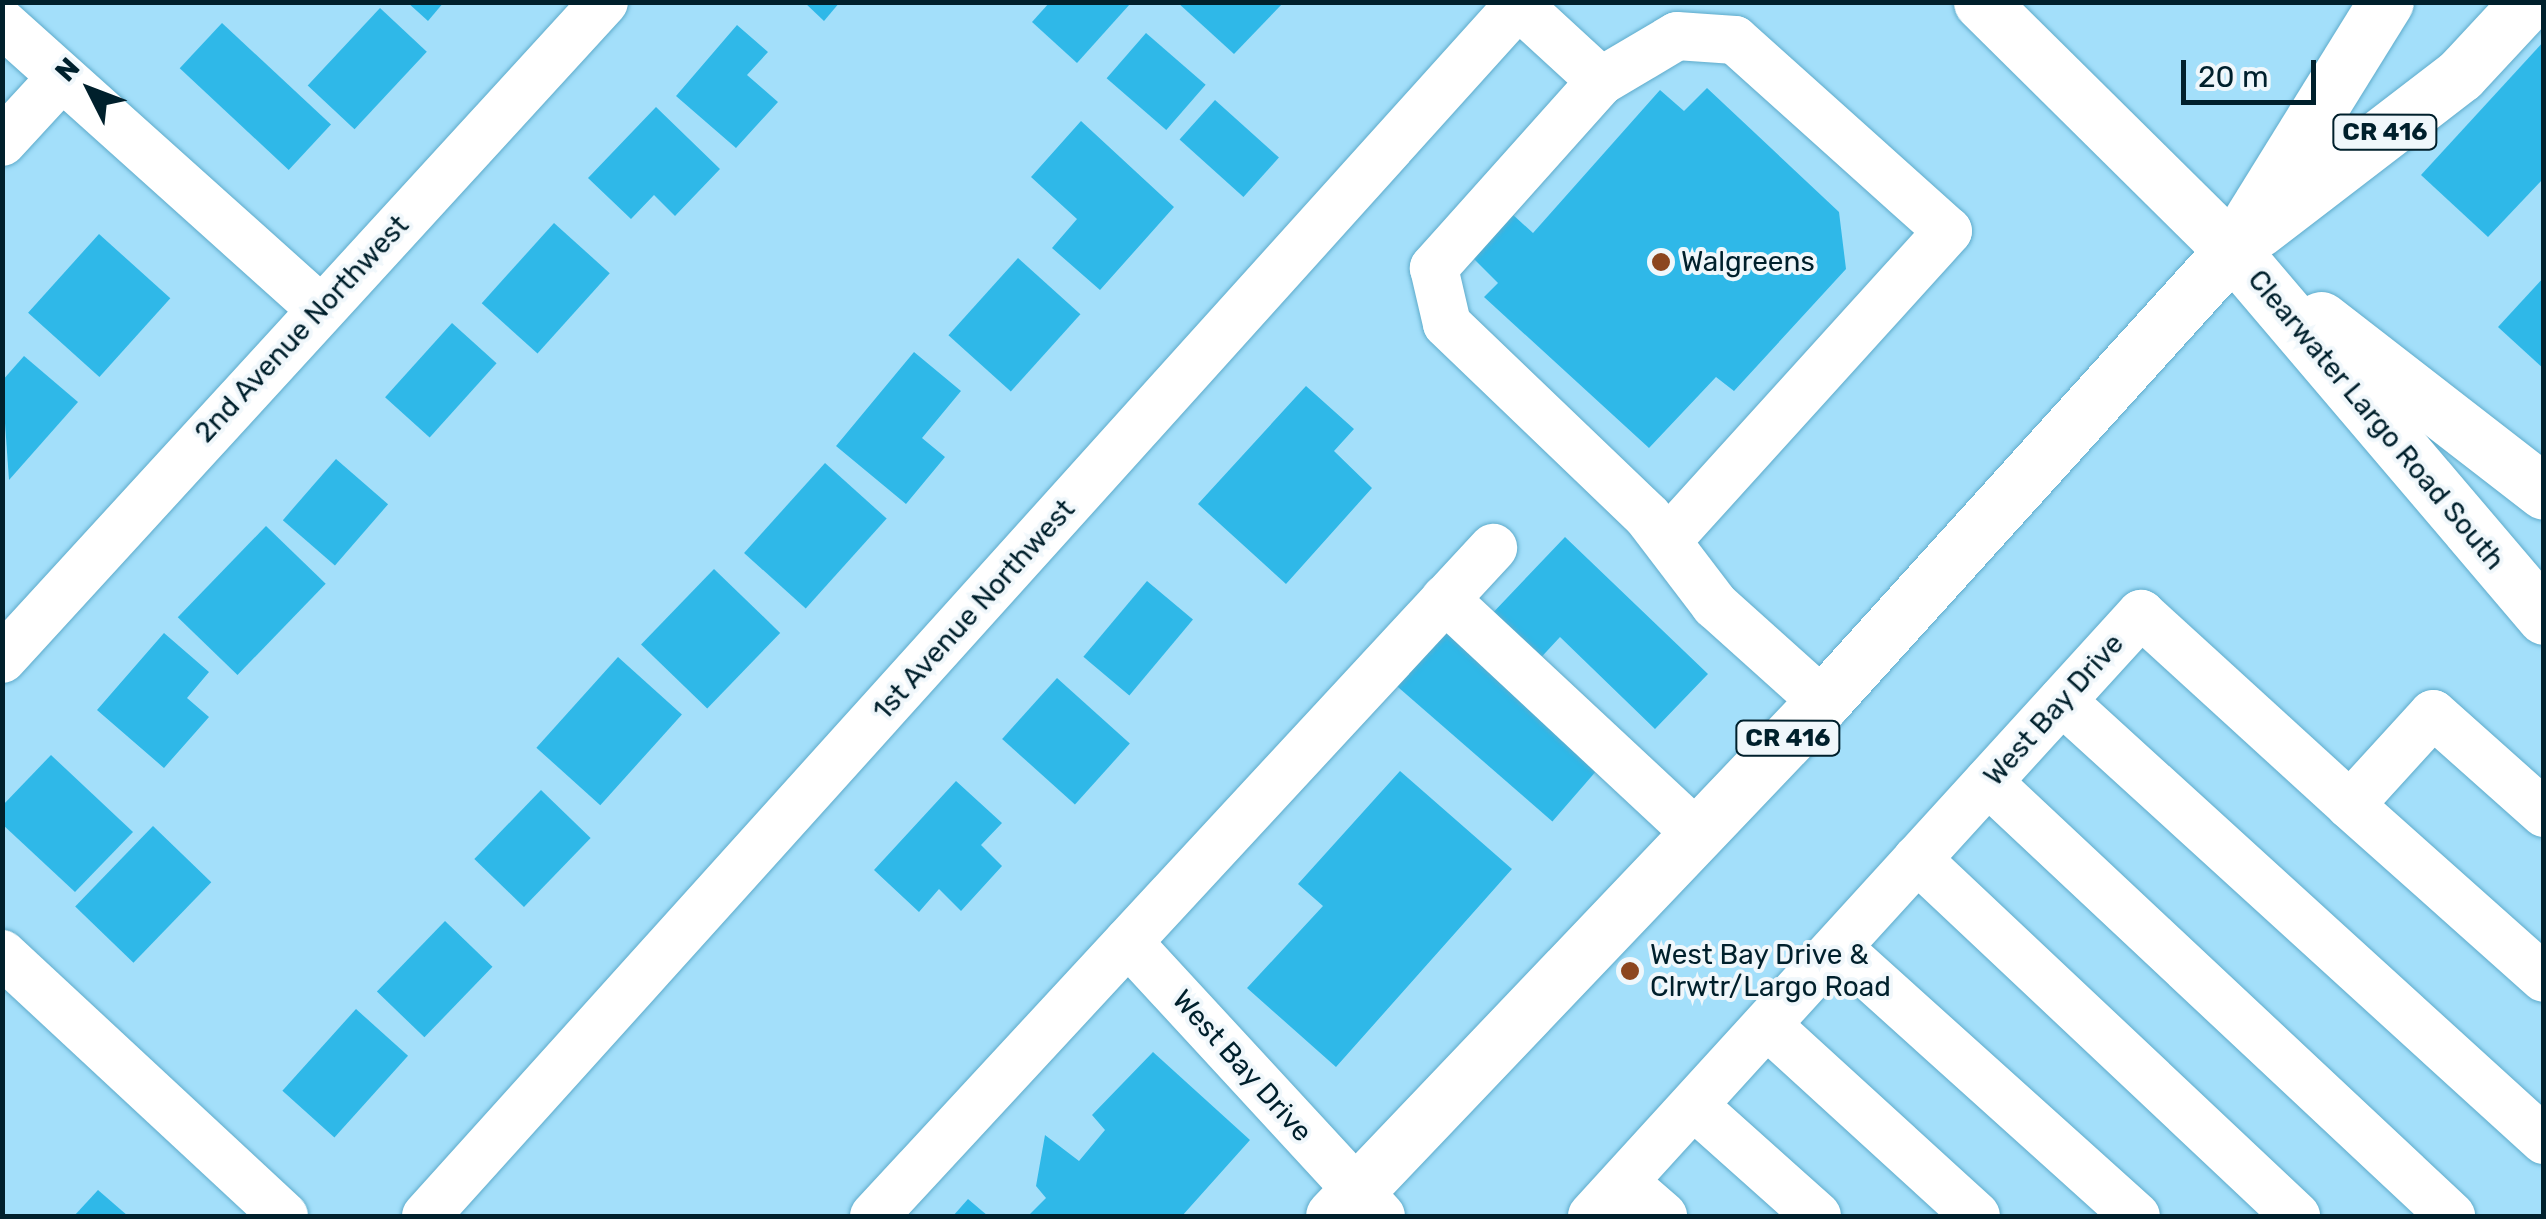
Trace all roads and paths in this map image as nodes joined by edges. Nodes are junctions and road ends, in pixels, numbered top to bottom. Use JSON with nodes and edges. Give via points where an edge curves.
{"nodes":[{"id":1,"x":604,"y":2,"type":"edge"},
{"id":2,"x":1981,"y":2,"type":"edge"},
{"id":3,"x":2386,"y":2,"type":"edge"},
{"id":4,"x":2528,"y":2,"type":"edge"},
{"id":5,"x":1518,"y":4,"type":"edge"},
{"id":6,"x":2,"y":23,"type":"edge"},
{"id":7,"x":62,"y":77,"type":"junction"},
{"id":8,"x":1601,"y":81,"type":"junction"},
{"id":9,"x":2,"y":142,"type":"edge"},
{"id":10,"x":2232,"y":250,"type":"junction"},
{"id":11,"x":318,"y":307,"type":"junction"},
{"id":12,"x":2544,"y":492,"type":"edge"},
{"id":13,"x":1667,"y":541,"type":"junction"},
{"id":14,"x":1492,"y":548,"type":"dead end"},
{"id":15,"x":1445,"y":599,"type":"junction"},
{"id":16,"x":2544,"y":617,"type":"edge"},
{"id":17,"x":2,"y":659,"type":"edge"},
{"id":18,"x":2062,"y":701,"type":"junction"},
{"id":19,"x":1823,"y":702,"type":"junction"},
{"id":20,"x":1988,"y":782,"type":"junction"},
{"id":21,"x":2350,"y":805,"type":"junction"},
{"id":22,"x":2544,"y":813,"type":"edge"},
{"id":23,"x":1697,"y":834,"type":"junction"},
{"id":24,"x":1918,"y":859,"type":"junction"},
{"id":25,"x":1128,"y":942,"type":"junction"},
{"id":26,"x":1838,"y":948,"type":"junction"},
{"id":27,"x":2,"y":954,"type":"edge"},
{"id":28,"x":2544,"y":978,"type":"edge"},
{"id":29,"x":1767,"y":1025,"type":"junction"},
{"id":30,"x":1694,"y":1106,"type":"junction"},
{"id":31,"x":2544,"y":1140,"type":"edge"},
{"id":32,"x":1624,"y":1182,"type":"junction"},
{"id":33,"x":1357,"y":1208,"type":"edge"},
{"id":34,"x":878,"y":1215,"type":"edge"},
{"id":35,"x":284,"y":1216,"type":"edge"},
{"id":36,"x":426,"y":1216,"type":"edge"},
{"id":37,"x":1592,"y":1216,"type":"edge"},
{"id":38,"x":1663,"y":1216,"type":"edge"},
{"id":39,"x":1817,"y":1216,"type":"edge"},
{"id":40,"x":1976,"y":1216,"type":"edge"},
{"id":41,"x":2136,"y":1216,"type":"edge"},
{"id":42,"x":2296,"y":1216,"type":"edge"},
{"id":43,"x":2451,"y":1216,"type":"edge"}],
"edges":[{"from":1,"to":11,"type":"street","name":"2nd Avenue Northwest"},
{"from":2,"to":10,"type":"main road"},
{"from":3,"to":10,"type":"main road","name":"West Bay Drive","number":"CR 416"},
{"from":4,"to":10,"type":"main road","name":"West Bay Drive","number":"CR 416","via":[[2460,75]]},
{"from":5,"to":8,"type":"street"},
{"from":5,"to":36,"type":"street","name":"1st Avenue Northwest"},
{"from":6,"to":7,"type":"street"},
{"from":7,"to":9,"type":"street"},
{"from":7,"to":11,"type":"street"},
{"from":8,"to":13,"type":"street","via":[[1434,268],[1447,324]]},
{"from":8,"to":13,"type":"street","via":[[1678,36],[1735,40],[1948,231]]},
{"from":10,"to":12,"type":"main road","name":"Clearwater Largo Road South"},
{"from":10,"to":16,"type":"main road","name":"Clearwater Largo Road South"},
{"from":10,"to":19,"type":"main road","name":"West Bay Drive","number":"CR 416"},
{"from":11,"to":17,"type":"street","name":"2nd Avenue Northwest"},
{"from":13,"to":19,"type":"street","via":[[1715,605]]},
{"from":14,"to":15,"type":"street"},
{"from":15,"to":23,"type":"street"},
{"from":15,"to":25,"type":"street"},
{"from":18,"to":20,"type":"street","name":"West Bay Drive"},
{"from":18,"to":21,"type":"street","name":"West Bay Drive","via":[[2141,614]]},
{"from":18,"to":31,"type":"street"},
{"from":19,"to":23,"type":"main road","name":"West Bay Drive","number":"CR 416"},
{"from":20,"to":24,"type":"street","name":"West Bay Drive"},
{"from":20,"to":43,"type":"street"},
{"from":21,"to":22,"type":"street","via":[[2433,714]]},
{"from":21,"to":28,"type":"street"},
{"from":23,"to":33,"type":"main road","name":"West Bay Drive","number":"CR 416"},
{"from":24,"to":26,"type":"street","name":"West Bay Drive"},
{"from":24,"to":42,"type":"street"},
{"from":25,"to":33,"type":"street","name":"West Bay Drive"},
{"from":25,"to":34,"type":"street"},
{"from":26,"to":29,"type":"street","name":"West Bay Drive"},
{"from":26,"to":41,"type":"street"},
{"from":27,"to":35,"type":"street"},
{"from":29,"to":30,"type":"street","name":"West Bay Drive"},
{"from":29,"to":40,"type":"street"},
{"from":30,"to":32,"type":"street","name":"West Bay Drive"},
{"from":30,"to":39,"type":"street"},
{"from":32,"to":37,"type":"street","name":"West Bay Drive"},
{"from":32,"to":38,"type":"street"}]}
